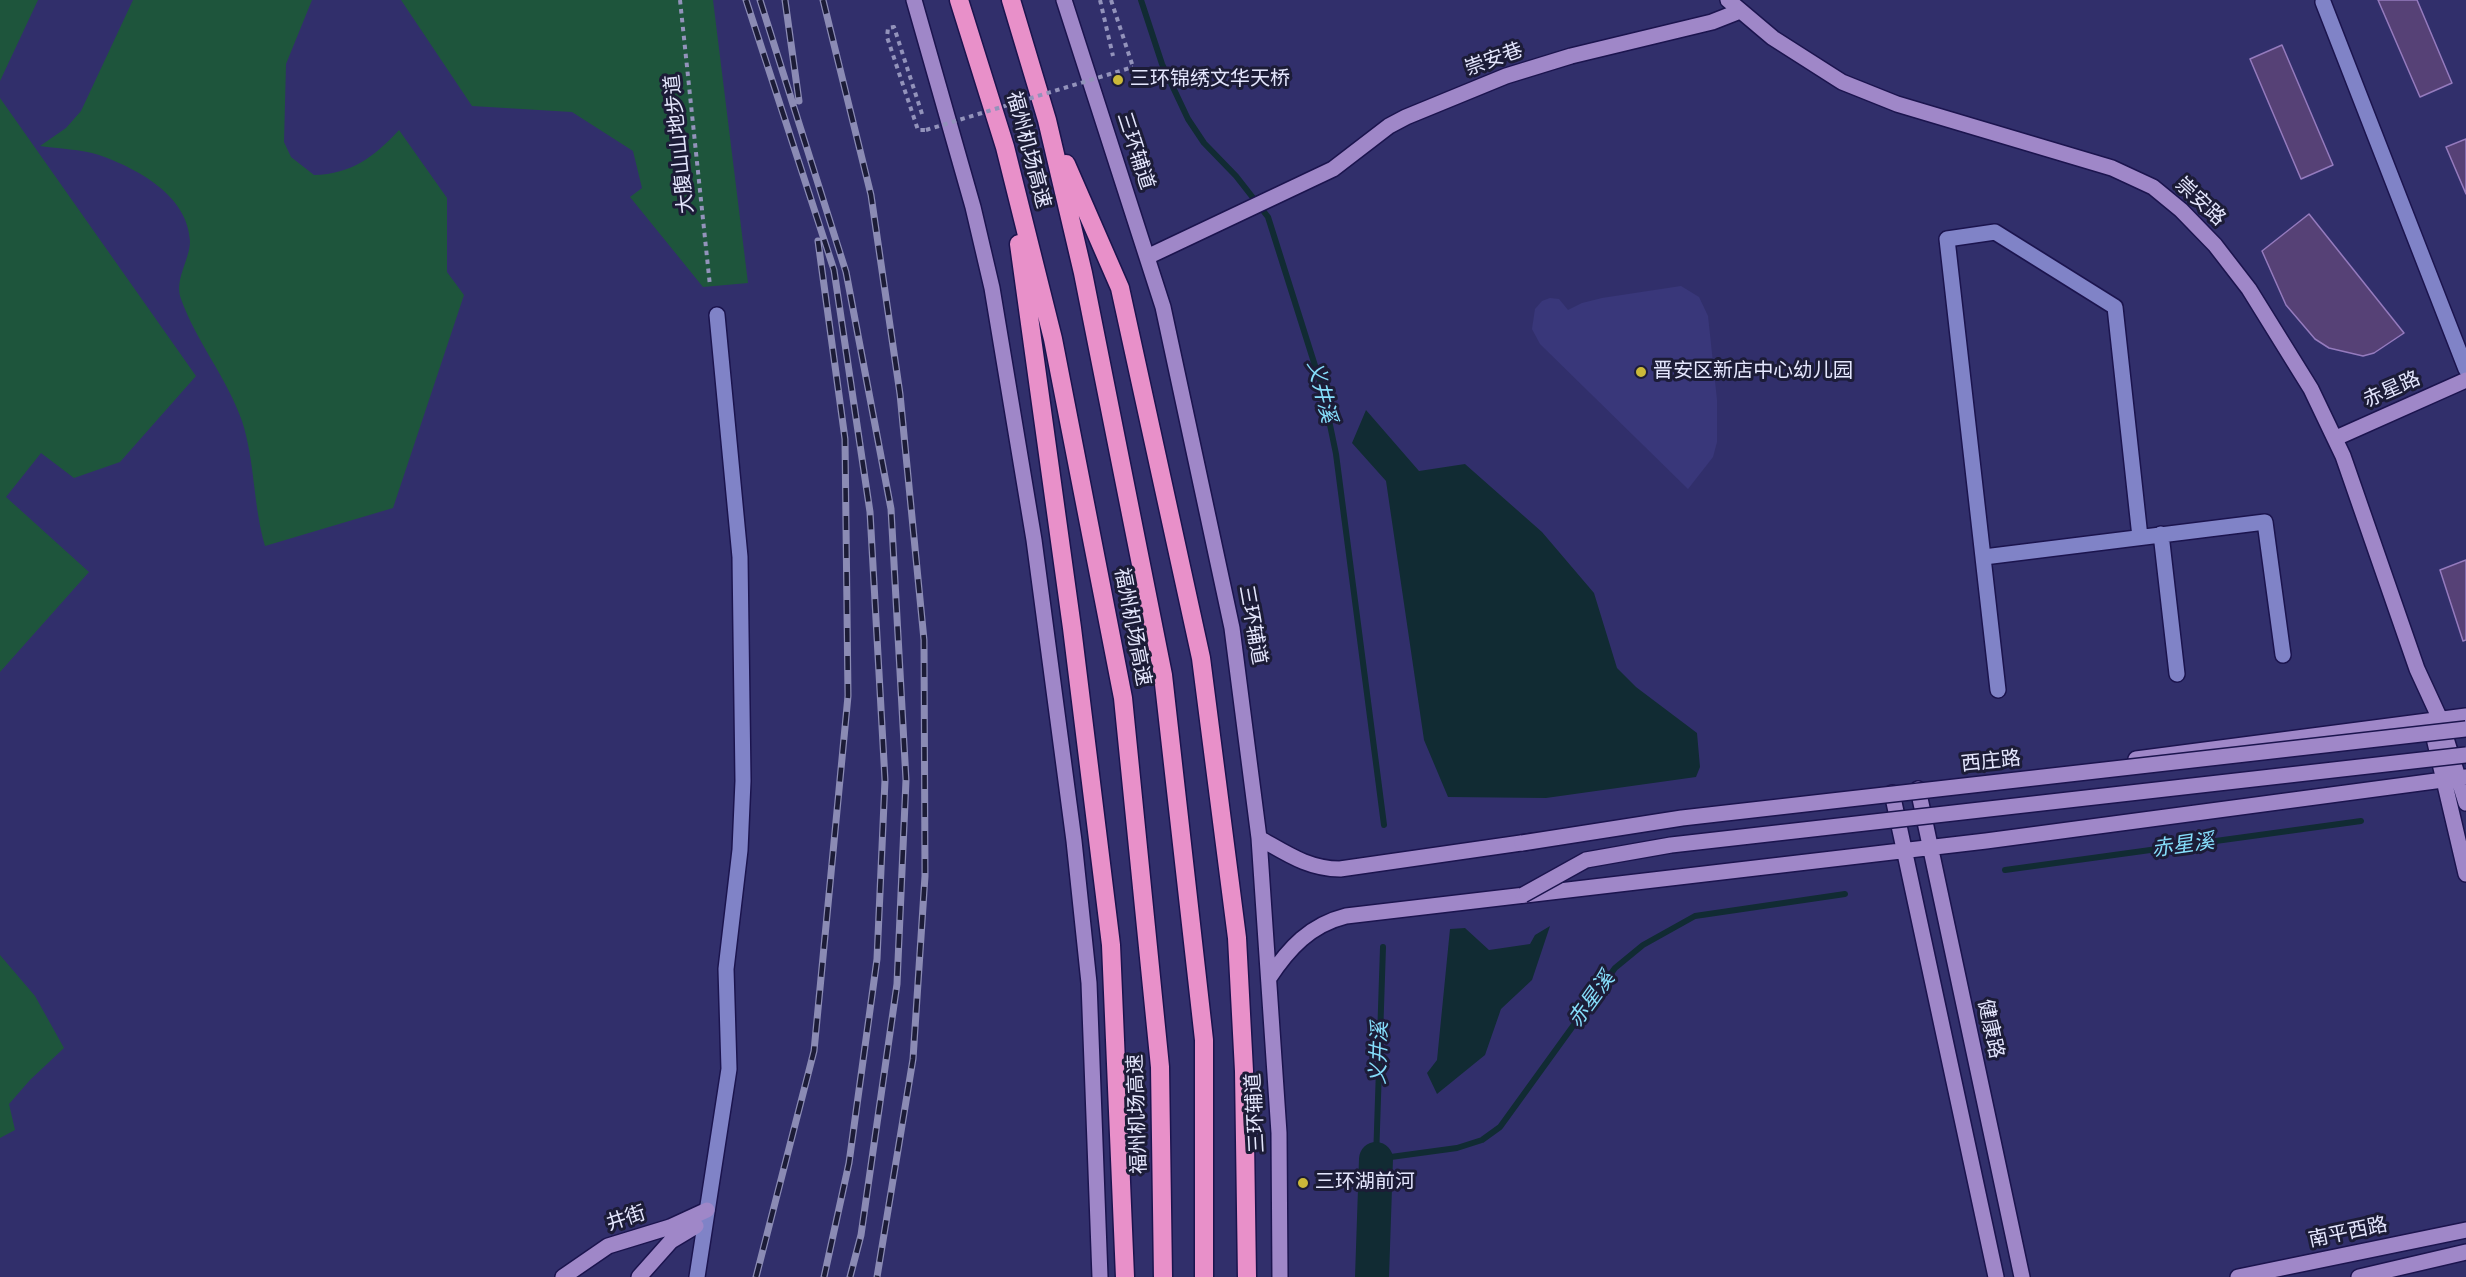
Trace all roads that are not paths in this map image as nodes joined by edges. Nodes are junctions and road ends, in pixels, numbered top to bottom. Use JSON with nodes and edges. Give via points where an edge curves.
{"nodes":[{"id":1,"x":914,"y":0,"type":"edge"},
{"id":2,"x":959,"y":0,"type":"edge"},
{"id":3,"x":1011,"y":0,"type":"edge"},
{"id":4,"x":1064,"y":0,"type":"edge"},
{"id":5,"x":1728,"y":0,"type":"edge"},
{"id":6,"x":2323,"y":2,"type":"dead end"},
{"id":7,"x":1740,"y":11,"type":"junction"},
{"id":8,"x":1047,"y":120,"type":"junction"},
{"id":9,"x":1005,"y":147,"type":"junction"},
{"id":10,"x":1147,"y":257,"type":"junction"},
{"id":11,"x":717,"y":315,"type":"dead end"},
{"id":12,"x":2466,"y":369,"type":"edge"},
{"id":13,"x":2466,"y":380,"type":"edge"},
{"id":14,"x":2336,"y":438,"type":"junction"},
{"id":15,"x":2161,"y":534,"type":"junction"},
{"id":16,"x":2140,"y":537,"type":"junction"},
{"id":17,"x":1984,"y":556,"type":"junction"},
{"id":18,"x":2283,"y":655,"type":"dead end"},
{"id":19,"x":2177,"y":675,"type":"dead end"},
{"id":20,"x":1998,"y":690,"type":"dead end"},
{"id":21,"x":2466,"y":716,"type":"edge"},
{"id":22,"x":2435,"y":720,"type":"junction"},
{"id":23,"x":2466,"y":729,"type":"edge"},
{"id":24,"x":2466,"y":755,"type":"edge"},
{"id":25,"x":2456,"y":778,"type":"edge"},
{"id":26,"x":1918,"y":789,"type":"junction"},
{"id":27,"x":1892,"y":793,"type":"junction"},
{"id":28,"x":2466,"y":803,"type":"edge"},
{"id":29,"x":1259,"y":838,"type":"junction"},
{"id":30,"x":1522,"y":843,"type":"junction"},
{"id":31,"x":1930,"y":847,"type":"junction"},
{"id":32,"x":1905,"y":850,"type":"junction"},
{"id":33,"x":2466,"y":874,"type":"edge"},
{"id":34,"x":1523,"y":895,"type":"junction"},
{"id":35,"x":1269,"y":978,"type":"junction"},
{"id":36,"x":707,"y":1216,"type":"junction"},
{"id":37,"x":2466,"y":1230,"type":"edge"},
{"id":38,"x":2466,"y":1252,"type":"edge"},
{"id":39,"x":1125,"y":1272,"type":"edge"},
{"id":40,"x":563,"y":1277,"type":"edge"},
{"id":41,"x":639,"y":1277,"type":"edge"},
{"id":42,"x":697,"y":1277,"type":"edge"},
{"id":43,"x":1100,"y":1277,"type":"edge"},
{"id":44,"x":1163,"y":1277,"type":"edge"},
{"id":45,"x":1204,"y":1277,"type":"edge"},
{"id":46,"x":1246,"y":1277,"type":"edge"},
{"id":47,"x":1280,"y":1277,"type":"edge"},
{"id":48,"x":1996,"y":1277,"type":"edge"},
{"id":49,"x":2022,"y":1277,"type":"edge"},
{"id":50,"x":2238,"y":1277,"type":"edge"},
{"id":51,"x":2359,"y":1277,"type":"edge"}],
"edges":[{"from":1,"to":43,"type":"street","via":[[992,288],[1034,540],[1089,983]]},
{"from":2,"to":9,"type":"highway","name":"福州机场高速"},
{"from":3,"to":8,"type":"highway","name":"福州机场高速"},
{"from":4,"to":10,"type":"street","name":"三环辅道"},
{"from":5,"to":7,"type":"street","name":"崇安路"},
{"from":6,"to":12,"type":"street"},
{"from":7,"to":10,"type":"street","name":"崇安巷","via":[[1712,22],[1600,48],[1506,76],[1406,117],[1382,131],[1344,164]]},
{"from":7,"to":14,"type":"street","name":"崇安路","via":[[1800,57],[1861,90],[2112,168],[2153,188],[2181,210],[2239,274],[2311,389]]},
{"from":8,"to":45,"type":"highway","name":"福州机场高速","via":[[1085,284],[1163,675],[1204,1040]]},
{"from":8,"to":46,"type":"highway","via":[[1120,288],[1201,658],[1237,938],[1244,1071]]},
{"from":9,"to":39,"type":"highway","via":[[1042,402],[1111,945]]},
{"from":9,"to":44,"type":"highway","name":"福州机场高速","via":[[1053,339],[1123,698],[1161,1067]]},
{"from":10,"to":29,"type":"street","name":"三环辅道","via":[[1163,307],[1225,587],[1240,675]]},
{"from":11,"to":36,"type":"street","via":[[740,557],[743,781],[740,850],[726,969],[729,1069]]},
{"from":13,"to":14,"type":"street","name":"赤星路"},
{"from":14,"to":22,"type":"street","name":"崇安路"},
{"from":15,"to":16,"type":"street"},
{"from":15,"to":18,"type":"street","via":[[2265,522]]},
{"from":15,"to":19,"type":"street"},
{"from":16,"to":17,"type":"street"},
{"from":16,"to":17,"type":"street","via":[[2115,308],[1995,232],[1947,238]]},
{"from":17,"to":20,"type":"street"},
{"from":21,"to":22,"type":"street"},
{"from":22,"to":25,"type":"street","name":"崇安路"},
{"from":22,"to":26,"type":"street"},
{"from":23,"to":30,"type":"street","name":"西庄路","bridge":true,"via":[[1682,818]]},
{"from":24,"to":34,"type":"street","bridge":true,"via":[[1671,845],[1586,860]]},
{"from":25,"to":28,"type":"street","name":"崇安路"},
{"from":25,"to":31,"type":"street"},
{"from":25,"to":33,"type":"street","name":"崇安路"},
{"from":26,"to":27,"type":"street"},
{"from":26,"to":31,"type":"street","name":"健康路"},
{"from":27,"to":30,"type":"street"},
{"from":27,"to":32,"type":"street"},
{"from":29,"to":30,"type":"street","via":[[1316,867],[1340,869]]},
{"from":29,"to":35,"type":"street","name":"三环辅道"},
{"from":31,"to":32,"type":"street"},
{"from":31,"to":49,"type":"street","name":"健康路"},
{"from":32,"to":34,"type":"street"},
{"from":32,"to":48,"type":"street"},
{"from":34,"to":35,"type":"street","via":[[1333,919],[1307,933]]},
{"from":35,"to":47,"type":"street","name":"三环辅道","via":[[1279,1133]]},
{"from":36,"to":40,"type":"street","name":"井街","via":[[608,1246]]},
{"from":36,"to":41,"type":"street","name":"井街","via":[[679,1234]]},
{"from":36,"to":42,"type":"street"},
{"from":37,"to":50,"type":"street","name":"南平西路"},
{"from":38,"to":51,"type":"street"}]}
